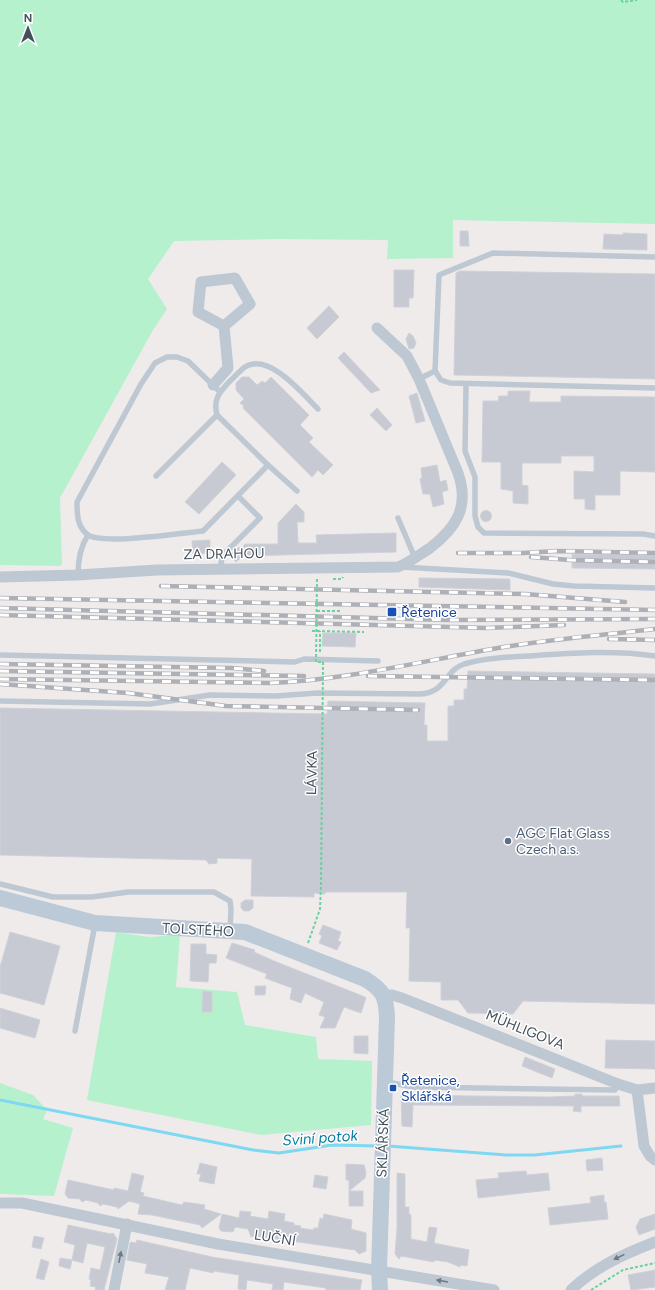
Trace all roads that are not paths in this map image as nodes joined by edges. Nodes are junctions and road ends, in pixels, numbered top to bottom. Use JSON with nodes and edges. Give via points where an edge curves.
{"nodes":[{"id":1,"x":655,"y":257,"type":"edge"},
{"id":2,"x":224,"y":326,"type":"junction"},
{"id":3,"x":377,"y":328,"type":"dead end"},
{"id":4,"x":435,"y":371,"type":"junction"},
{"id":5,"x":419,"y":379,"type":"junction"},
{"id":6,"x":466,"y":384,"type":"junction"},
{"id":7,"x":217,"y":388,"type":"junction"},
{"id":8,"x":655,"y":388,"type":"edge"},
{"id":9,"x":318,"y":409,"type":"dead end"},
{"id":10,"x":216,"y":414,"type":"junction"},
{"id":11,"x":268,"y":465,"type":"junction"},
{"id":12,"x":156,"y":476,"type":"dead end"},
{"id":13,"x":297,"y":491,"type":"dead end"},
{"id":14,"x":238,"y":496,"type":"junction"},
{"id":15,"x":398,"y":518,"type":"dead end"},
{"id":16,"x":88,"y":535,"type":"junction"},
{"id":17,"x":655,"y":536,"type":"edge"},
{"id":18,"x":416,"y":558,"type":"junction"},
{"id":19,"x":398,"y":567,"type":"junction"},
{"id":20,"x":220,"y":569,"type":"junction"},
{"id":21,"x":78,"y":575,"type":"junction"},
{"id":22,"x":0,"y":577,"type":"edge"},
{"id":23,"x":655,"y":588,"type":"edge"},
{"id":24,"x":0,"y":655,"type":"edge"},
{"id":25,"x":655,"y":656,"type":"edge"},
{"id":26,"x":378,"y":661,"type":"dead end"},
{"id":27,"x":0,"y":701,"type":"edge"},
{"id":28,"x":0,"y":884,"type":"edge"},
{"id":29,"x":0,"y":898,"type":"edge"},
{"id":30,"x":95,"y":923,"type":"junction"},
{"id":31,"x":230,"y":930,"type":"junction"},
{"id":32,"x":384,"y":995,"type":"junction"},
{"id":33,"x":75,"y":1031,"type":"dead end"},
{"id":34,"x":385,"y":1082,"type":"junction"},
{"id":35,"x":618,"y":1084,"type":"junction"},
{"id":36,"x":655,"y":1088,"type":"edge"},
{"id":37,"x":637,"y":1090,"type":"junction"},
{"id":38,"x":655,"y":1160,"type":"edge"},
{"id":39,"x":0,"y":1203,"type":"edge"},
{"id":40,"x":126,"y":1224,"type":"junction"},
{"id":41,"x":655,"y":1242,"type":"edge"},
{"id":42,"x":379,"y":1270,"type":"junction"},
{"id":43,"x":114,"y":1290,"type":"edge"},
{"id":44,"x":380,"y":1290,"type":"edge"},
{"id":45,"x":494,"y":1290,"type":"edge"},
{"id":46,"x":571,"y":1290,"type":"edge"}],
"edges":[{"from":1,"to":4,"type":"lane","via":[[493,253],[439,275]]},
{"from":2,"to":2,"type":"street","via":[[250,304],[235,278],[201,282],[198,312]]},
{"from":2,"to":7,"type":"street","via":[[228,368]]},
{"from":3,"to":5,"type":"street","via":[[407,356]]},
{"from":4,"to":5,"type":"lane"},
{"from":4,"to":6,"type":"lane","via":[[441,380]]},
{"from":5,"to":18,"type":"street","via":[[458,473],[462,498],[459,516],[449,532]]},
{"from":6,"to":8,"type":"lane"},
{"from":6,"to":17,"type":"lane","via":[[465,451],[475,477],[475,516],[478,527],[484,533]]},
{"from":7,"to":9,"type":"lane","via":[[246,366],[260,364],[282,372]]},
{"from":7,"to":10,"type":"lane","via":[[214,405]]},
{"from":7,"to":16,"type":"lane","via":[[188,361],[177,356],[167,356],[155,363],[77,502],[77,517]]},
{"from":10,"to":11,"type":"lane"},
{"from":10,"to":12,"type":"lane"},
{"from":11,"to":13,"type":"lane"},
{"from":11,"to":14,"type":"lane"},
{"from":14,"to":16,"type":"lane","via":[[203,531],[105,540]]},
{"from":14,"to":20,"type":"lane","via":[[260,518],[226,552]]},
{"from":15,"to":18,"type":"lane"},
{"from":16,"to":21,"type":"lane","via":[[82,544]]},
{"from":18,"to":19,"type":"street"},
{"from":19,"to":20,"type":"street","name":"ZA DRAHOU"},
{"from":19,"to":23,"type":"lane","via":[[508,573],[553,584],[574,586]]},
{"from":20,"to":21,"type":"street","name":"ZA DRAHOU"},
{"from":21,"to":22,"type":"street","name":"ZA DRAHOU"},
{"from":24,"to":26,"type":"lane","via":[[295,662],[304,659]]},
{"from":25,"to":27,"type":"lane","via":[[585,652],[499,658],[459,666],[436,690],[420,694],[210,695],[150,704]]},
{"from":28,"to":31,"type":"lane","via":[[53,898],[92,898],[128,892],[214,892],[230,901]]},
{"from":29,"to":30,"type":"street","name":"TOLSTÉHO"},
{"from":30,"to":31,"type":"street","name":"TOLSTÉHO","via":[[133,927]]},
{"from":30,"to":33,"type":"lane"},
{"from":31,"to":32,"type":"street","name":"TOLSTÉHO","via":[[245,932],[365,979],[378,987]]},
{"from":32,"to":34,"type":"street","name":"SKLÁŘSKÁ","via":[[387,1017]]},
{"from":32,"to":35,"type":"street","name":"MÜHLIGOVA","via":[[402,998]]},
{"from":34,"to":35,"type":"lane","via":[[413,1086],[615,1090]]},
{"from":34,"to":42,"type":"street","name":"SKLÁŘSKÁ"},
{"from":35,"to":37,"type":"street","name":"MÜHLIGOVA"},
{"from":36,"to":37,"type":"street","name":"MÜHLIGOVA"},
{"from":37,"to":38,"type":"street","via":[[644,1146]]},
{"from":39,"to":40,"type":"street","name":"LUČNÍ","via":[[22,1203]]},
{"from":40,"to":42,"type":"street","name":"LUČNÍ","via":[[218,1244]]},
{"from":43,"to":40,"type":"street","one_way":true},
{"from":41,"to":46,"type":"street","one_way":true,"via":[[612,1260]]},
{"from":42,"to":44,"type":"street","name":"SKLÁŘSKÁ"},
{"from":45,"to":42,"type":"street","name":"LUČNÍ","one_way":true}]}
